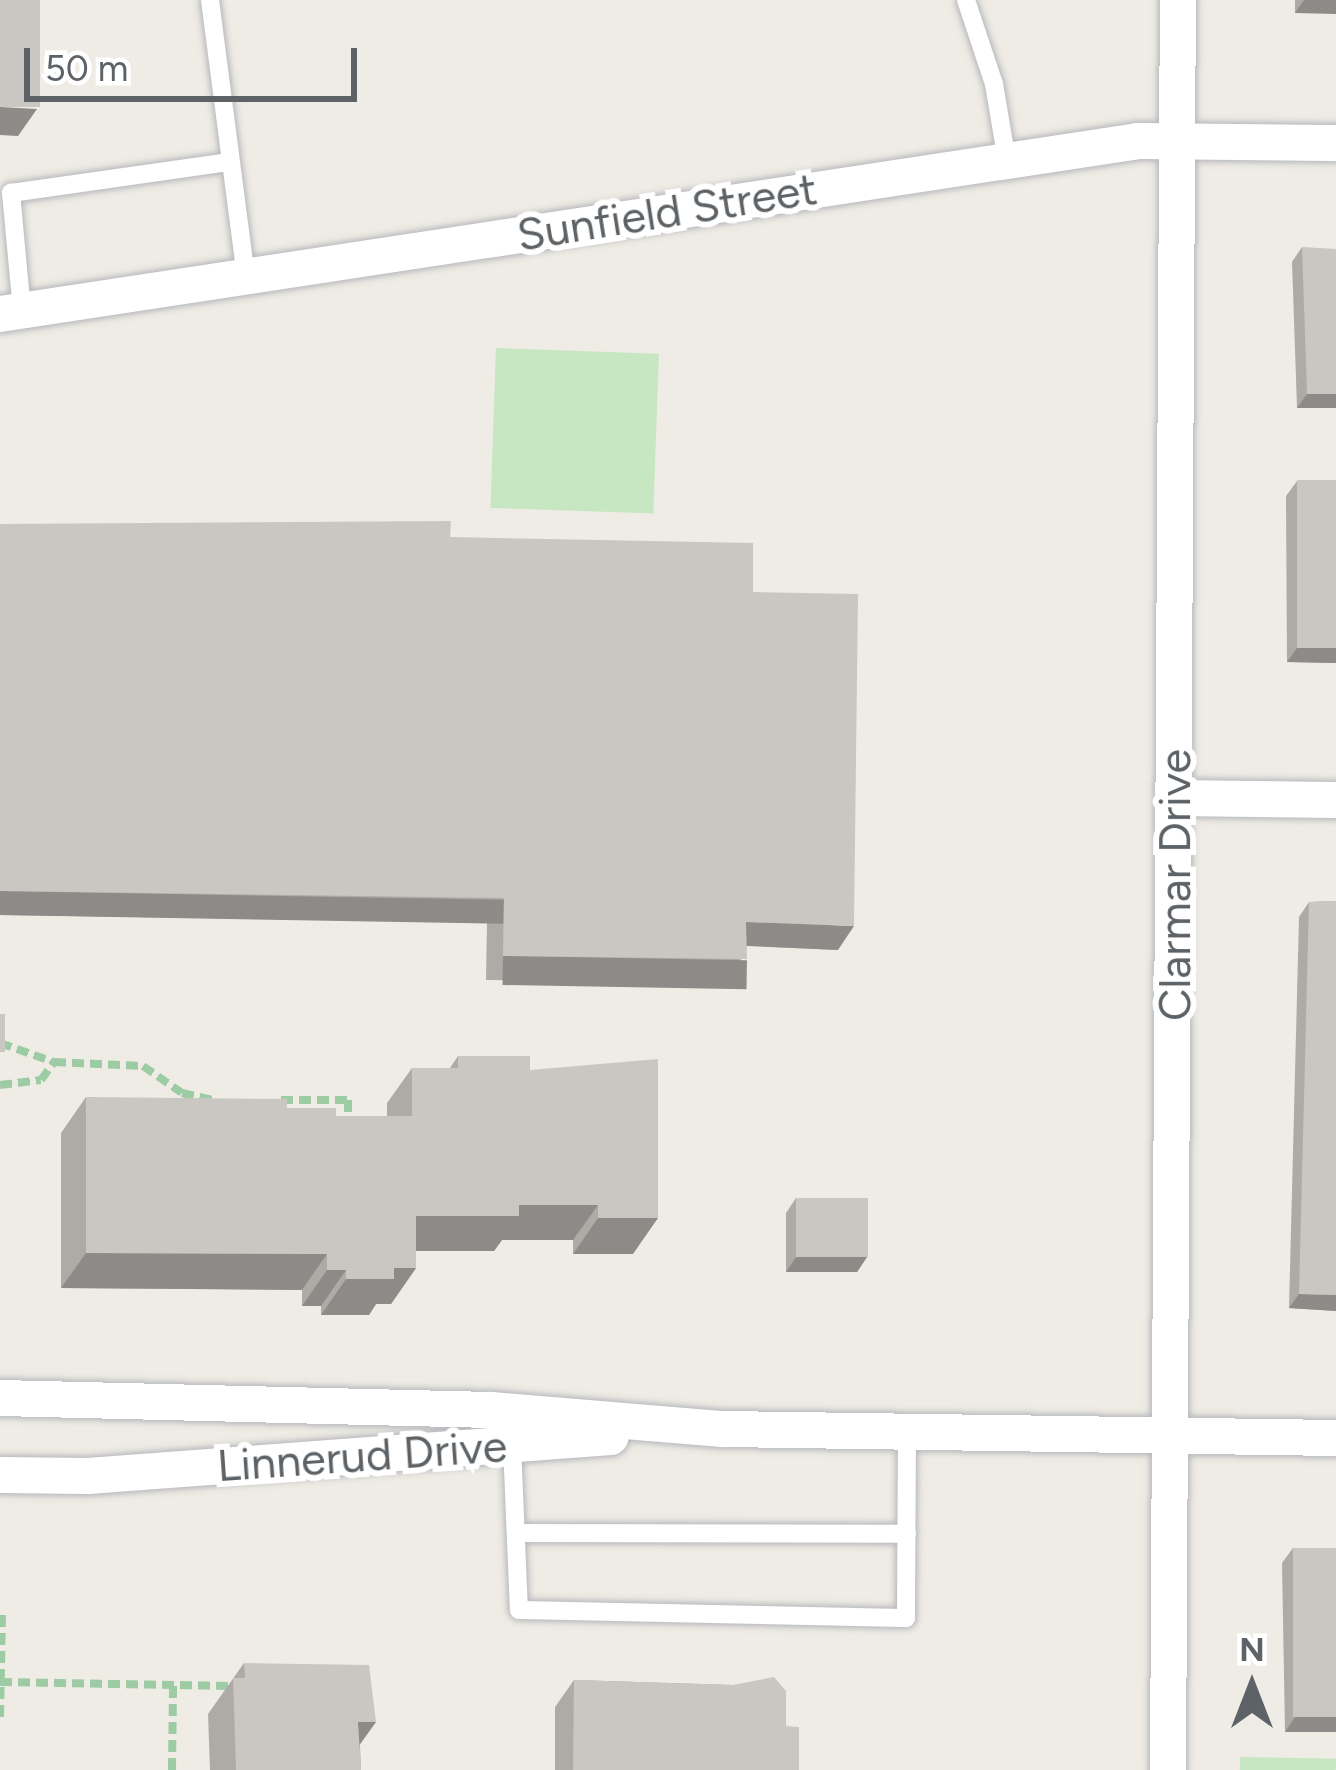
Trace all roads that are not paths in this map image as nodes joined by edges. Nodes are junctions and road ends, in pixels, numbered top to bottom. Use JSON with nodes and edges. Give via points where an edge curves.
{"nodes":[{"id":1,"x":210,"y":0,"type":"edge"},
{"id":2,"x":966,"y":0,"type":"edge"},
{"id":3,"x":1178,"y":0,"type":"edge"},
{"id":4,"x":1176,"y":141,"type":"junction"},
{"id":5,"x":1336,"y":142,"type":"edge"},
{"id":6,"x":1007,"y":161,"type":"junction"},
{"id":7,"x":230,"y":162,"type":"junction"},
{"id":8,"x":246,"y":277,"type":"junction"},
{"id":9,"x":11,"y":312,"type":"edge"},
{"id":10,"x":1174,"y":798,"type":"junction"},
{"id":11,"x":1336,"y":800,"type":"edge"},
{"id":12,"x":0,"y":1398,"type":"edge"},
{"id":13,"x":723,"y":1429,"type":"junction"},
{"id":14,"x":907,"y":1433,"type":"junction"},
{"id":15,"x":1172,"y":1438,"type":"junction"},
{"id":16,"x":1336,"y":1438,"type":"edge"},
{"id":17,"x":512,"y":1445,"type":"junction"},
{"id":18,"x":0,"y":1475,"type":"edge"},
{"id":19,"x":516,"y":1533,"type":"junction"},
{"id":20,"x":907,"y":1534,"type":"junction"},
{"id":21,"x":1168,"y":1770,"type":"edge"}],
"edges":[{"from":1,"to":7,"type":"lane"},
{"from":2,"to":6,"type":"lane","via":[[994,84]]},
{"from":3,"to":4,"type":"street","name":"Clarmar Drive"},
{"from":4,"to":5,"type":"street","name":"Sunfield Street"},
{"from":4,"to":6,"type":"street","name":"Sunfield Street"},
{"from":4,"to":10,"type":"street","name":"Clarmar Drive"},
{"from":6,"to":8,"type":"street","name":"Sunfield Street"},
{"from":7,"to":8,"type":"lane"},
{"from":7,"to":9,"type":"lane","via":[[11,194]]},
{"from":8,"to":9,"type":"street","name":"Sunfield Street"},
{"from":10,"to":11,"type":"street"},
{"from":10,"to":15,"type":"street","name":"Clarmar Drive"},
{"from":12,"to":13,"type":"street","name":"Linnerud Drive","via":[[491,1410]]},
{"from":13,"to":14,"type":"street","name":"Linnerud Drive"},
{"from":13,"to":17,"type":"street","name":"Linnerud Drive"},
{"from":14,"to":15,"type":"street","name":"Linnerud Drive"},
{"from":14,"to":20,"type":"lane"},
{"from":15,"to":16,"type":"street","name":"Linnerud Drive"},
{"from":15,"to":21,"type":"street","name":"Clarmar Drive"},
{"from":17,"to":18,"type":"street","name":"Linnerud Drive","via":[[88,1476]]},
{"from":17,"to":19,"type":"lane"},
{"from":19,"to":20,"type":"lane"},
{"from":19,"to":20,"type":"lane","via":[[519,1610],[906,1618]]}]}
